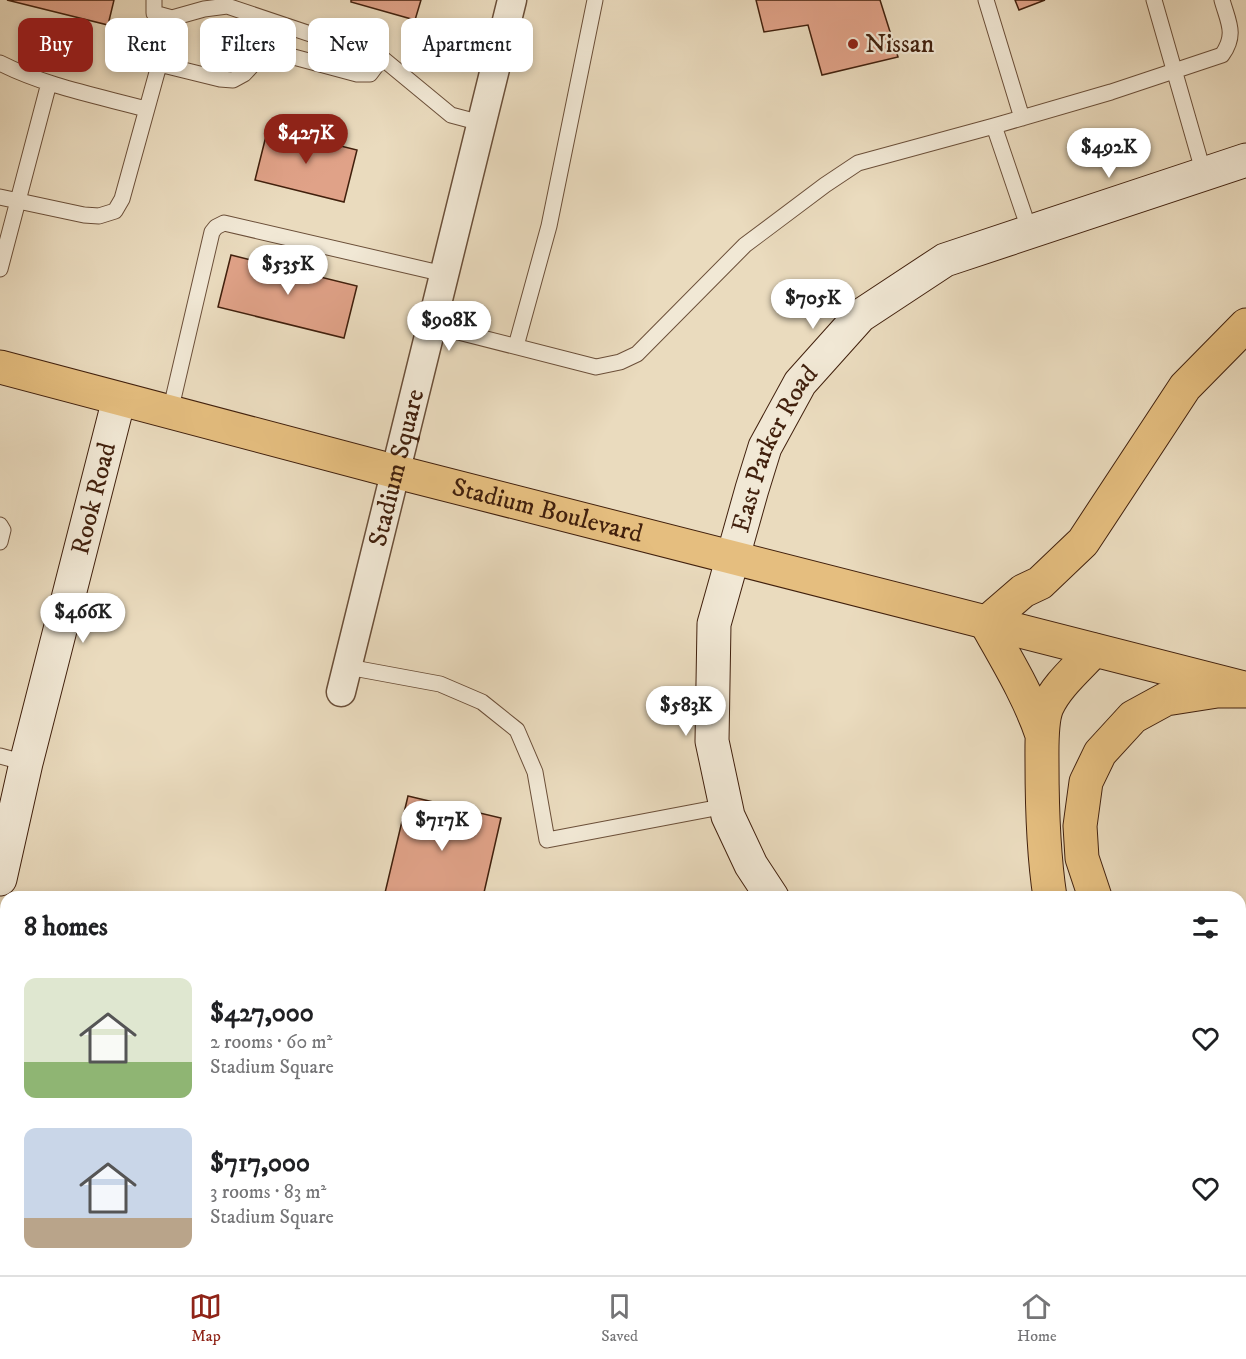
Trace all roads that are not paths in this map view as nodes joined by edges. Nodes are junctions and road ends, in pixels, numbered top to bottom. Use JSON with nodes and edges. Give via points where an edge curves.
{"nodes":[{"id":1,"x":154,"y":0,"type":"edge"},
{"id":2,"x":512,"y":0,"type":"edge"},
{"id":3,"x":595,"y":0,"type":"edge"},
{"id":4,"x":986,"y":0,"type":"edge"},
{"id":5,"x":1154,"y":0,"type":"edge"},
{"id":6,"x":1222,"y":0,"type":"edge"},
{"id":7,"x":172,"y":18,"type":"joint"},
{"id":8,"x":308,"y":33,"type":"edge"},
{"id":9,"x":308,"y":61,"type":"edge"},
{"id":10,"x":0,"y":63,"type":"edge"},
{"id":11,"x":389,"y":64,"type":"edge"},
{"id":12,"x":1173,"y":70,"type":"junction"},
{"id":13,"x":188,"y":71,"type":"edge"},
{"id":14,"x":157,"y":72,"type":"edge"},
{"id":15,"x":350,"y":72,"type":"edge"},
{"id":16,"x":372,"y":72,"type":"edge"},
{"id":17,"x":49,"y":83,"type":"junction"},
{"id":18,"x":146,"y":109,"type":"junction"},
{"id":19,"x":1022,"y":118,"type":"junction"},
{"id":20,"x":481,"y":123,"type":"junction"},
{"id":21,"x":994,"y":126,"type":"junction"},
{"id":22,"x":1246,"y":160,"type":"edge"},
{"id":23,"x":1204,"y":174,"type":"junction"},
{"id":24,"x":0,"y":197,"type":"edge"},
{"id":25,"x":18,"y":201,"type":"junction"},
{"id":26,"x":1030,"y":232,"type":"junction"},
{"id":27,"x":0,"y":269,"type":"edge"},
{"id":28,"x":444,"y":274,"type":"junction"},
{"id":29,"x":431,"y":325,"type":"junction"},
{"id":30,"x":1246,"y":326,"type":"edge"},
{"id":31,"x":516,"y":346,"type":"junction"},
{"id":32,"x":0,"y":368,"type":"edge"},
{"id":33,"x":119,"y":399,"type":"junction"},
{"id":34,"x":170,"y":412,"type":"junction"},
{"id":35,"x":397,"y":472,"type":"junction"},
{"id":36,"x":0,"y":525,"type":"edge"},
{"id":37,"x":0,"y":542,"type":"edge"},
{"id":38,"x":733,"y":557,"type":"junction"},
{"id":39,"x":986,"y":623,"type":"junction"},
{"id":40,"x":1094,"y":650,"type":"junction"},
{"id":41,"x":345,"y":680,"type":"joint"},
{"id":42,"x":1246,"y":690,"type":"edge"},
{"id":43,"x":1042,"y":735,"type":"junction"},
{"id":44,"x":13,"y":759,"type":"edge"},
{"id":45,"x":726,"y":806,"type":"junction"},
{"id":46,"x":0,"y":879,"type":"edge"},
{"id":47,"x":768,"y":891,"type":"edge"},
{"id":48,"x":1049,"y":891,"type":"edge"},
{"id":49,"x":1093,"y":891,"type":"edge"}],
"edges":[{"from":1,"to":7,"type":"lane","via":[[154,13]]},
{"from":2,"to":20,"type":"street","name":"Stadium Square"},
{"from":3,"to":31,"type":"lane","via":[[549,226]]},
{"from":4,"to":19,"type":"lane"},
{"from":5,"to":12,"type":"lane"},
{"from":6,"to":12,"type":"lane","via":[[1231,34],[1222,55]]},
{"from":7,"to":8,"type":"lane","via":[[227,6]]},
{"from":9,"to":13,"type":"lane","via":[[275,52],[259,58],[233,80]]},
{"from":10,"to":17,"type":"lane"},
{"from":11,"to":20,"type":"lane","via":[[451,115]]},
{"from":12,"to":19,"type":"lane"},
{"from":12,"to":23,"type":"lane"},
{"from":14,"to":18,"type":"lane"},
{"from":15,"to":16,"type":"lane"},
{"from":17,"to":18,"type":"lane"},
{"from":17,"to":25,"type":"lane"},
{"from":18,"to":25,"type":"lane","via":[[122,199],[115,211],[84,215]]},
{"from":19,"to":21,"type":"lane"},
{"from":20,"to":28,"type":"street","name":"Stadium Square"},
{"from":21,"to":26,"type":"lane"},
{"from":21,"to":31,"type":"lane","via":[[858,163],[745,245],[637,354],[620,362],[596,367]]},
{"from":22,"to":23,"type":"street","name":"East Parker Road"},
{"from":23,"to":26,"type":"street","name":"East Parker Road"},
{"from":24,"to":25,"type":"lane"},
{"from":25,"to":27,"type":"lane"},
{"from":26,"to":38,"type":"street","name":"East Parker Road","via":[[945,260],[860,316],[800,383],[765,447]]},
{"from":28,"to":29,"type":"street","name":"Stadium Square"},
{"from":28,"to":34,"type":"lane","via":[[224,223],[216,227]]},
{"from":29,"to":31,"type":"lane"},
{"from":29,"to":35,"type":"street","name":"Stadium Square"},
{"from":30,"to":39,"type":"main road","via":[[1185,387],[1083,542],[1040,583],[1023,591]]},
{"from":32,"to":33,"type":"main road","name":"Stadium Boulevard"},
{"from":33,"to":34,"type":"main road","name":"Stadium Boulevard"},
{"from":33,"to":44,"type":"street","name":"Rook Road"},
{"from":34,"to":35,"type":"main road","name":"Stadium Boulevard"},
{"from":35,"to":38,"type":"main road","name":"Stadium Boulevard"},
{"from":35,"to":41,"type":"street","name":"Stadium Square"},
{"from":36,"to":37,"type":"lane"},
{"from":38,"to":39,"type":"main road","name":"Stadium Boulevard"},
{"from":38,"to":45,"type":"street","name":"East Parker Road","via":[[714,624],[712,741]]},
{"from":39,"to":40,"type":"main road","name":"Stadium Boulevard"},
{"from":39,"to":43,"type":"main road","via":[[1030,704]]},
{"from":40,"to":42,"type":"main road","name":"Stadium Boulevard"},
{"from":40,"to":43,"type":"main road","via":[[1046,709]]},
{"from":41,"to":45,"type":"lane","via":[[440,684],[482,702],[517,730],[536,772],[547,840]]},
{"from":42,"to":49,"type":"main road","via":[[1166,699],[1133,717],[1100,753],[1086,782],[1080,826],[1082,858]]},
{"from":43,"to":48,"type":"main road","via":[[1042,815]]},
{"from":44,"to":46,"type":"street","name":"Rook Road"},
{"from":45,"to":47,"type":"street","name":"East Parker Road","via":[[750,865]]}]}
